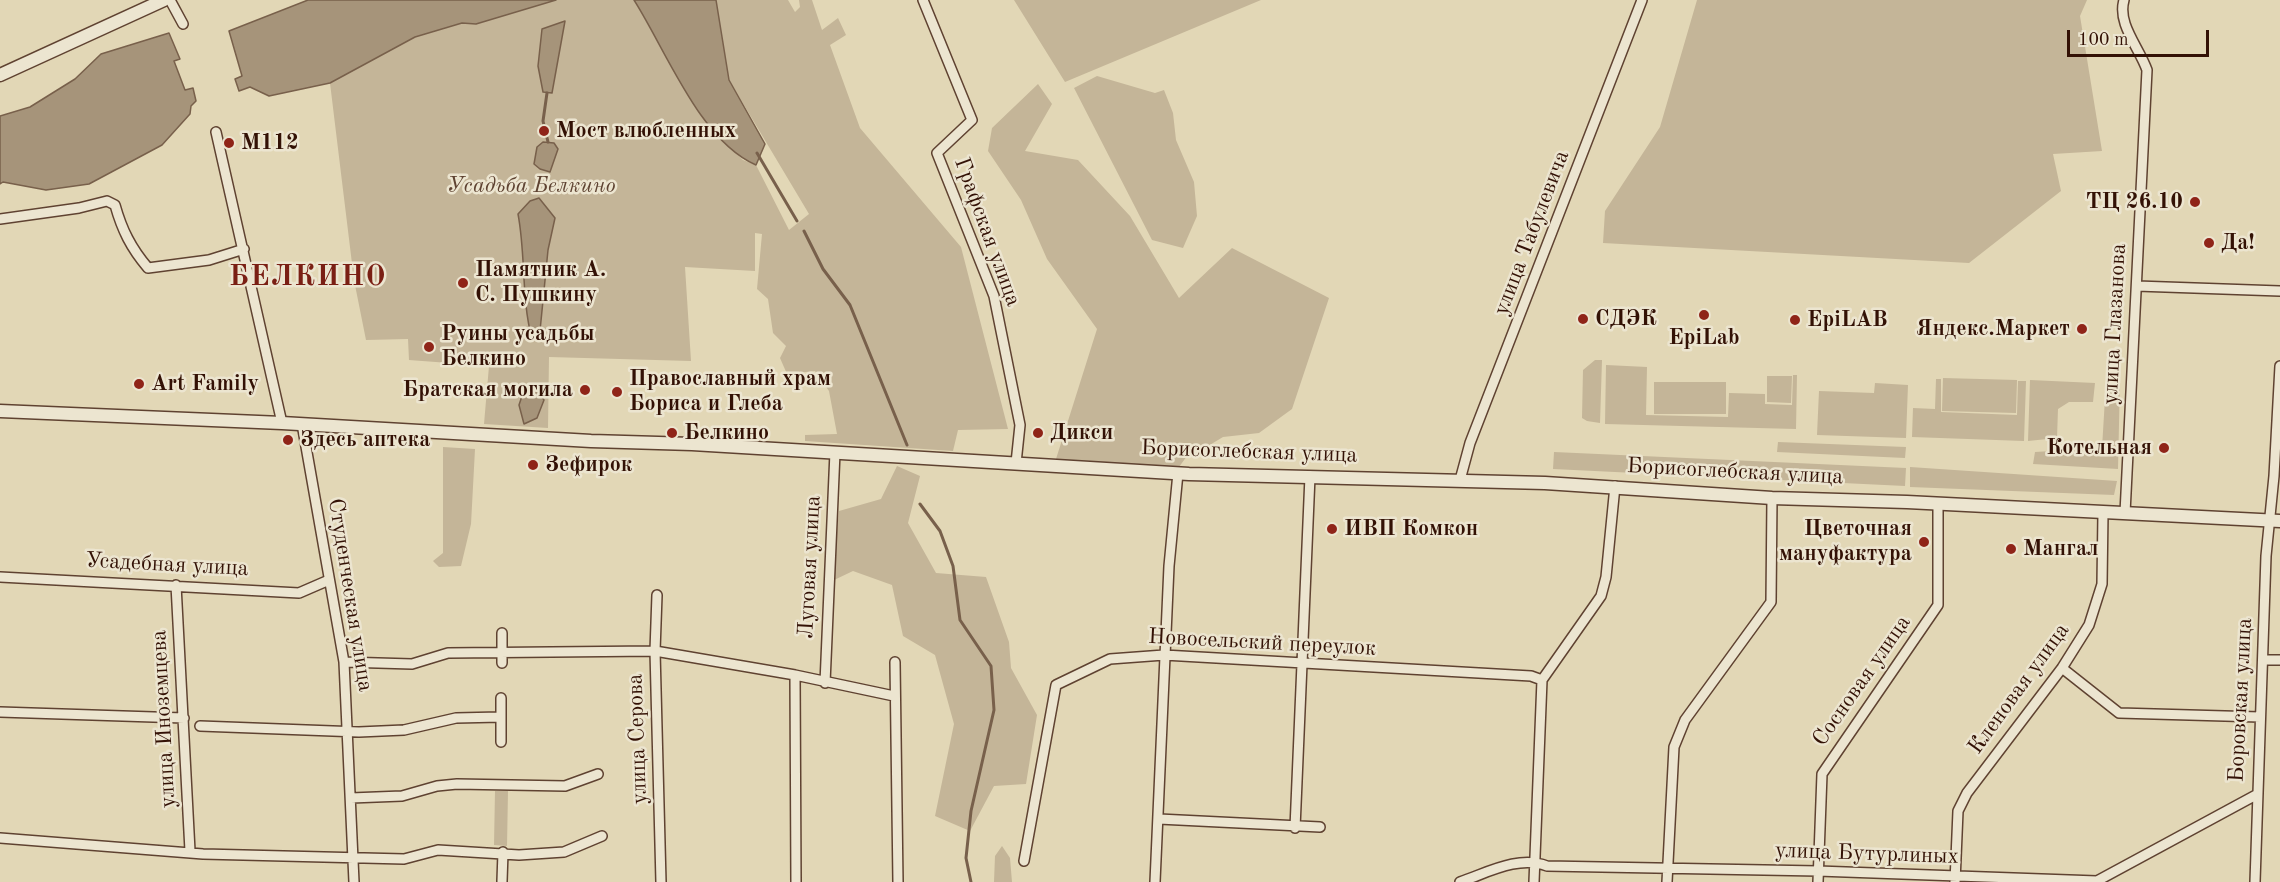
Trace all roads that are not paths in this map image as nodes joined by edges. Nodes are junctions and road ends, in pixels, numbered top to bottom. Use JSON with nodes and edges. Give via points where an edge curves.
{"nodes":[{"id":1,"x":164,"y":0,"type":"edge"},
{"id":2,"x":170,"y":0,"type":"edge"},
{"id":3,"x":923,"y":0,"type":"edge"},
{"id":4,"x":1642,"y":0,"type":"edge"},
{"id":5,"x":2124,"y":0,"type":"edge"},
{"id":6,"x":183,"y":24,"type":"dead end"},
{"id":7,"x":0,"y":75,"type":"edge"},
{"id":8,"x":216,"y":132,"type":"dead end"},
{"id":9,"x":0,"y":219,"type":"edge"},
{"id":10,"x":244,"y":249,"type":"junction"},
{"id":11,"x":2137,"y":286,"type":"junction"},
{"id":12,"x":2280,"y":291,"type":"edge"},
{"id":13,"x":2280,"y":366,"type":"edge"},
{"id":14,"x":0,"y":411,"type":"edge"},
{"id":15,"x":282,"y":423,"type":"junction"},
{"id":16,"x":302,"y":424,"type":"junction"},
{"id":17,"x":836,"y":452,"type":"junction"},
{"id":18,"x":1016,"y":463,"type":"junction"},
{"id":19,"x":1178,"y":473,"type":"junction"},
{"id":20,"x":1310,"y":476,"type":"junction"},
{"id":21,"x":1460,"y":480,"type":"junction"},
{"id":22,"x":1615,"y":486,"type":"junction"},
{"id":23,"x":1772,"y":498,"type":"junction"},
{"id":24,"x":1938,"y":503,"type":"junction"},
{"id":25,"x":2103,"y":513,"type":"junction"},
{"id":26,"x":2124,"y":513,"type":"junction"},
{"id":27,"x":2275,"y":521,"type":"edge"},
{"id":28,"x":0,"y":577,"type":"edge"},
{"id":29,"x":329,"y":580,"type":"junction"},
{"id":30,"x":176,"y":585,"type":"junction"},
{"id":31,"x":657,"y":595,"type":"dead end"},
{"id":32,"x":502,"y":633,"type":"dead end"},
{"id":33,"x":655,"y":651,"type":"junction"},
{"id":34,"x":502,"y":652,"type":"junction"},
{"id":35,"x":1164,"y":655,"type":"junction"},
{"id":36,"x":2264,"y":660,"type":"junction"},
{"id":37,"x":2280,"y":660,"type":"edge"},
{"id":38,"x":344,"y":662,"type":"junction"},
{"id":39,"x":895,"y":662,"type":"dead end"},
{"id":40,"x":502,"y":663,"type":"dead end"},
{"id":41,"x":1302,"y":664,"type":"junction"},
{"id":42,"x":2062,"y":668,"type":"junction"},
{"id":43,"x":795,"y":675,"type":"junction"},
{"id":44,"x":1542,"y":680,"type":"junction"},
{"id":45,"x":825,"y":683,"type":"junction"},
{"id":46,"x":894,"y":696,"type":"junction"},
{"id":47,"x":501,"y":698,"type":"dead end"},
{"id":48,"x":0,"y":712,"type":"edge"},
{"id":49,"x":500,"y":717,"type":"junction"},
{"id":50,"x":2260,"y":717,"type":"junction"},
{"id":51,"x":184,"y":718,"type":"junction"},
{"id":52,"x":200,"y":726,"type":"dead end"},
{"id":53,"x":349,"y":732,"type":"junction"},
{"id":54,"x":501,"y":742,"type":"dead end"},
{"id":55,"x":500,"y":773,"type":"dead end"},
{"id":56,"x":598,"y":774,"type":"dead end"},
{"id":57,"x":501,"y":785,"type":"junction"},
{"id":58,"x":2256,"y":795,"type":"junction"},
{"id":59,"x":351,"y":798,"type":"junction"},
{"id":60,"x":1159,"y":819,"type":"junction"},
{"id":61,"x":1320,"y":827,"type":"dead end"},
{"id":62,"x":1295,"y":828,"type":"junction"},
{"id":63,"x":602,"y":836,"type":"dead end"},
{"id":64,"x":0,"y":838,"type":"edge"},
{"id":65,"x":190,"y":851,"type":"junction"},
{"id":66,"x":503,"y":852,"type":"junction"},
{"id":67,"x":352,"y":859,"type":"junction"},
{"id":68,"x":1024,"y":861,"type":"dead end"},
{"id":69,"x":1535,"y":861,"type":"junction"},
{"id":70,"x":1668,"y":869,"type":"junction"},
{"id":71,"x":1818,"y":871,"type":"junction"},
{"id":72,"x":1955,"y":879,"type":"edge"},
{"id":73,"x":502,"y":881,"type":"edge"},
{"id":74,"x":354,"y":882,"type":"edge"},
{"id":75,"x":661,"y":882,"type":"edge"},
{"id":76,"x":796,"y":882,"type":"edge"},
{"id":77,"x":898,"y":882,"type":"edge"},
{"id":78,"x":1155,"y":882,"type":"edge"},
{"id":79,"x":1460,"y":882,"type":"edge"},
{"id":80,"x":1534,"y":882,"type":"edge"},
{"id":81,"x":1667,"y":882,"type":"edge"},
{"id":82,"x":1818,"y":882,"type":"edge"},
{"id":83,"x":2097,"y":882,"type":"edge"},
{"id":84,"x":2254,"y":882,"type":"edge"}],
"edges":[{"from":1,"to":7,"type":"street"},
{"from":2,"to":6,"type":"street"},
{"from":3,"to":18,"type":"street","name":"Графская улица","via":[[972,120],[938,153],[994,296],[1020,425]]},
{"from":4,"to":21,"type":"street","name":"улица Табулевича","via":[[1470,443]]},
{"from":5,"to":11,"type":"street","name":"улица Глазанова","via":[[2121,11],[2147,70]]},
{"from":8,"to":10,"type":"street"},
{"from":9,"to":10,"type":"street","via":[[107,201],[115,205],[122,231],[148,268],[209,260]]},
{"from":10,"to":15,"type":"street"},
{"from":11,"to":12,"type":"street"},
{"from":11,"to":26,"type":"street","name":"улица Глазанова"},
{"from":13,"to":27,"type":"street","name":"Боровская улица"},
{"from":14,"to":15,"type":"street","name":"Борисоглебская улица"},
{"from":15,"to":16,"type":"street","name":"Борисоглебская улица"},
{"from":16,"to":17,"type":"street","name":"Борисоглебская улица"},
{"from":16,"to":29,"type":"street","name":"Студенческая улица"},
{"from":17,"to":18,"type":"street","name":"Борисоглебская улица"},
{"from":17,"to":45,"type":"street","name":"Луговая улица"},
{"from":18,"to":19,"type":"street","name":"Борисоглебская улица"},
{"from":19,"to":20,"type":"street","name":"Борисоглебская улица"},
{"from":19,"to":35,"type":"street"},
{"from":20,"to":21,"type":"street","name":"Борисоглебская улица"},
{"from":20,"to":41,"type":"street"},
{"from":21,"to":22,"type":"street","name":"Борисоглебская улица"},
{"from":22,"to":23,"type":"street","name":"Борисоглебская улица"},
{"from":22,"to":44,"type":"street","via":[[1606,577],[1600,596]]},
{"from":23,"to":24,"type":"street","name":"Борисоглебская улица"},
{"from":23,"to":70,"type":"street","via":[[1771,602],[1685,720],[1674,747]]},
{"from":24,"to":25,"type":"street","name":"Борисоглебская улица"},
{"from":24,"to":71,"type":"street","name":"Сосновая улица","via":[[1938,605],[1822,774]]},
{"from":25,"to":26,"type":"street","name":"Борисоглебская улица"},
{"from":25,"to":42,"type":"street","name":"Кленовая улица","via":[[2102,584],[2089,626]]},
{"from":26,"to":27,"type":"street","name":"Борисоглебская улица"},
{"from":27,"to":36,"type":"street","name":"Боровская улица","via":[[2266,556]]},
{"from":28,"to":30,"type":"street","name":"Усадебная улица"},
{"from":29,"to":30,"type":"street","name":"Усадебная улица","via":[[299,592]]},
{"from":29,"to":38,"type":"street","name":"Студенческая улица"},
{"from":30,"to":51,"type":"street","name":"улица Иноземцева"},
{"from":31,"to":33,"type":"street","name":"улица Серова"},
{"from":32,"to":34,"type":"street"},
{"from":33,"to":34,"type":"street"},
{"from":33,"to":43,"type":"street"},
{"from":33,"to":75,"type":"street","name":"улица Серова"},
{"from":34,"to":38,"type":"street","via":[[447,653],[412,664]]},
{"from":34,"to":40,"type":"street"},
{"from":35,"to":41,"type":"street","name":"Новосельский переулок"},
{"from":35,"to":60,"type":"street"},
{"from":35,"to":68,"type":"street","name":"Новосельский переулок","via":[[1110,659],[1056,685]]},
{"from":36,"to":37,"type":"street"},
{"from":36,"to":50,"type":"street","name":"Боровская улица"},
{"from":38,"to":53,"type":"street","name":"Студенческая улица"},
{"from":39,"to":46,"type":"street"},
{"from":41,"to":44,"type":"street","name":"Новосельский переулок","via":[[1531,676]]},
{"from":41,"to":62,"type":"street"},
{"from":42,"to":50,"type":"street","via":[[2120,713]]},
{"from":42,"to":72,"type":"street","name":"Кленовая улица","via":[[1967,793],[1958,811]]},
{"from":43,"to":45,"type":"street"},
{"from":43,"to":76,"type":"street"},
{"from":44,"to":69,"type":"street"},
{"from":45,"to":46,"type":"street"},
{"from":46,"to":77,"type":"street"},
{"from":47,"to":49,"type":"street"},
{"from":48,"to":51,"type":"street"},
{"from":49,"to":53,"type":"street","via":[[456,718],[404,730]]},
{"from":49,"to":54,"type":"street"},
{"from":50,"to":58,"type":"street","name":"Боровская улица"},
{"from":51,"to":65,"type":"street","name":"улица Иноземцева"},
{"from":52,"to":53,"type":"street"},
{"from":53,"to":59,"type":"street","name":"Студенческая улица"},
{"from":55,"to":57,"type":"street"},
{"from":56,"to":57,"type":"street","via":[[565,786]]},
{"from":57,"to":59,"type":"street","via":[[437,786],[402,796]]},
{"from":58,"to":83,"type":"street","name":"улица Бутурлиных"},
{"from":58,"to":84,"type":"street","name":"Боровская улица"},
{"from":59,"to":67,"type":"street","name":"Студенческая улица"},
{"from":60,"to":62,"type":"street"},
{"from":60,"to":78,"type":"street"},
{"from":61,"to":62,"type":"street"},
{"from":63,"to":66,"type":"street","via":[[564,852]]},
{"from":64,"to":65,"type":"street"},
{"from":65,"to":67,"type":"street"},
{"from":66,"to":67,"type":"street","via":[[438,850],[404,859]]},
{"from":66,"to":73,"type":"street"},
{"from":67,"to":74,"type":"street","name":"Студенческая улица"},
{"from":69,"to":70,"type":"street","name":"улица Бутурлиных","via":[[1547,866]]},
{"from":69,"to":79,"type":"street","name":"улица Бутурлиных","via":[[1512,864]]},
{"from":69,"to":80,"type":"street"},
{"from":70,"to":71,"type":"street","name":"улица Бутурлиных"},
{"from":70,"to":81,"type":"street"},
{"from":71,"to":72,"type":"street","name":"улица Бутурлиных"},
{"from":71,"to":82,"type":"street","name":"Сосновая улица"},
{"from":72,"to":83,"type":"street","name":"улица Бутурлиных"}]}
